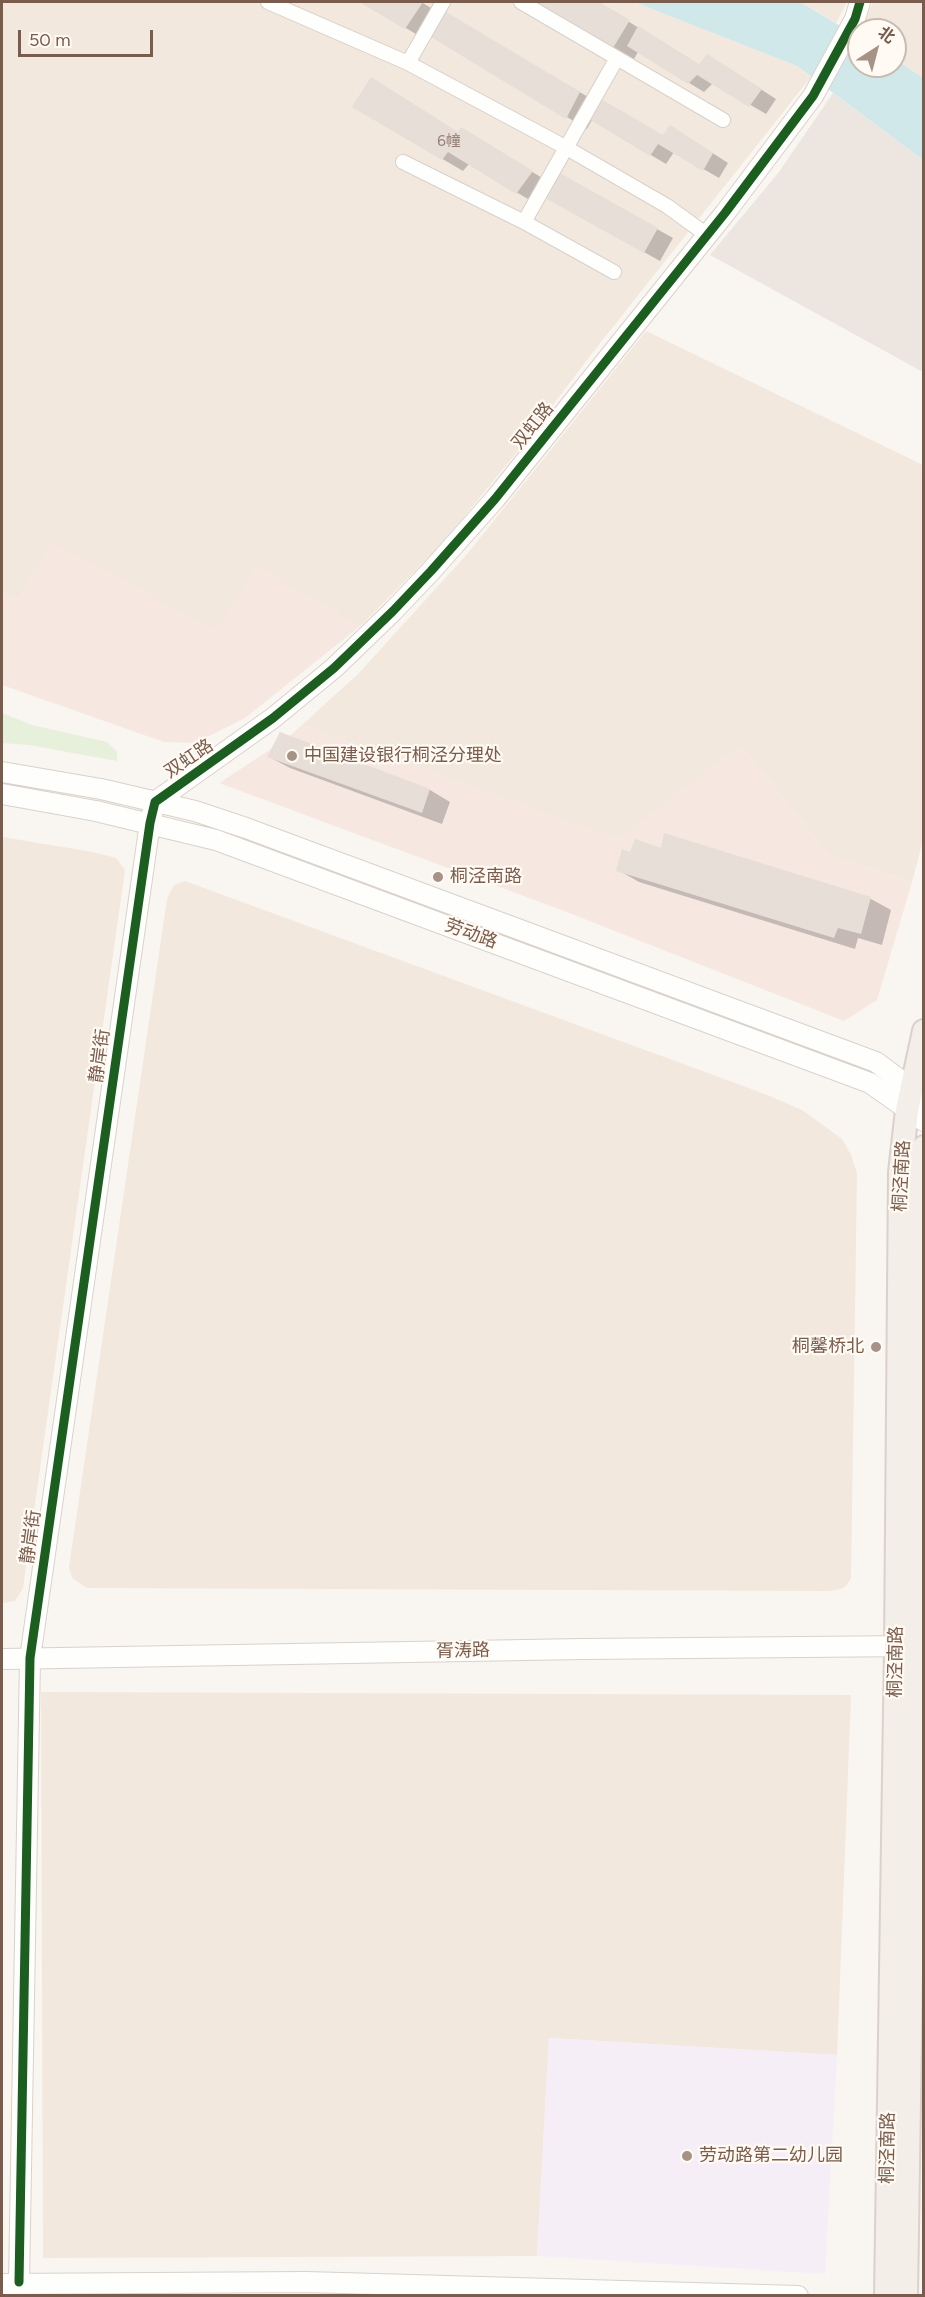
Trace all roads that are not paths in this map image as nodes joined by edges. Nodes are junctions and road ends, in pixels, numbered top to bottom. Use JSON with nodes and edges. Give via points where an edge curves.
{"nodes":[{"id":1,"x":268,"y":2,"type":"edge"},
{"id":2,"x":443,"y":2,"type":"edge"},
{"id":3,"x":521,"y":2,"type":"edge"},
{"id":4,"x":860,"y":2,"type":"edge"},
{"id":5,"x":617,"y":58,"type":"junction"},
{"id":6,"x":408,"y":63,"type":"junction"},
{"id":7,"x":723,"y":120,"type":"dead end"},
{"id":8,"x":565,"y":147,"type":"junction"},
{"id":9,"x":403,"y":162,"type":"dead end"},
{"id":10,"x":524,"y":222,"type":"junction"},
{"id":11,"x":707,"y":235,"type":"junction"},
{"id":12,"x":614,"y":272,"type":"dead end"},
{"id":13,"x":2,"y":772,"type":"edge"},
{"id":14,"x":2,"y":794,"type":"edge"},
{"id":15,"x":155,"y":802,"type":"junction"},
{"id":16,"x":150,"y":823,"type":"junction"},
{"id":17,"x":924,"y":1031,"type":"edge"},
{"id":18,"x":916,"y":1104,"type":"edge"},
{"id":19,"x":924,"y":1147,"type":"edge"},
{"id":20,"x":912,"y":1647,"type":"edge"},
{"id":21,"x":30,"y":1658,"type":"junction"},
{"id":22,"x":2,"y":1659,"type":"edge"},
{"id":23,"x":10,"y":2283,"type":"edge"},
{"id":24,"x":798,"y":2295,"type":"edge"},
{"id":25,"x":886,"y":2295,"type":"edge"},
{"id":26,"x":906,"y":2295,"type":"edge"}],
"edges":[{"from":1,"to":6,"type":"street"},
{"from":2,"to":6,"type":"street"},
{"from":3,"to":5,"type":"street"},
{"from":4,"to":11,"type":"street","name":"双虹路","via":[[817,87]]},
{"from":5,"to":7,"type":"street"},
{"from":5,"to":8,"type":"street"},
{"from":6,"to":8,"type":"street"},
{"from":8,"to":10,"type":"street"},
{"from":8,"to":11,"type":"street","via":[[667,206]]},
{"from":9,"to":10,"type":"street"},
{"from":10,"to":12,"type":"street"},
{"from":11,"to":15,"type":"street","name":"双虹路","via":[[495,499],[393,611],[334,668],[273,718]]},
{"from":13,"to":15,"type":"street","name":"劳动路"},
{"from":14,"to":16,"type":"street","name":"劳动路"},
{"from":15,"to":16,"type":"street","name":"静岸街"},
{"from":15,"to":18,"type":"street","name":"劳动路","via":[[246,828],[876,1062]]},
{"from":16,"to":18,"type":"street","name":"劳动路","via":[[237,847],[870,1083]]},
{"from":16,"to":21,"type":"street","name":"静岸街"},
{"from":17,"to":18,"type":"main road","name":"桐泾南路"},
{"from":18,"to":20,"type":"main road","name":"桐泾南路","via":[[900,1173]]},
{"from":19,"to":20,"type":"main road","name":"桐泾南路"},
{"from":20,"to":21,"type":"street","name":"胥涛路"},
{"from":20,"to":25,"type":"main road","name":"桐泾南路"},
{"from":20,"to":26,"type":"main road","name":"桐泾南路"},
{"from":21,"to":22,"type":"street","name":"胥涛路"},
{"from":21,"to":23,"type":"street","name":"静岸街"},
{"from":23,"to":24,"type":"street","via":[[306,2282]]}]}
